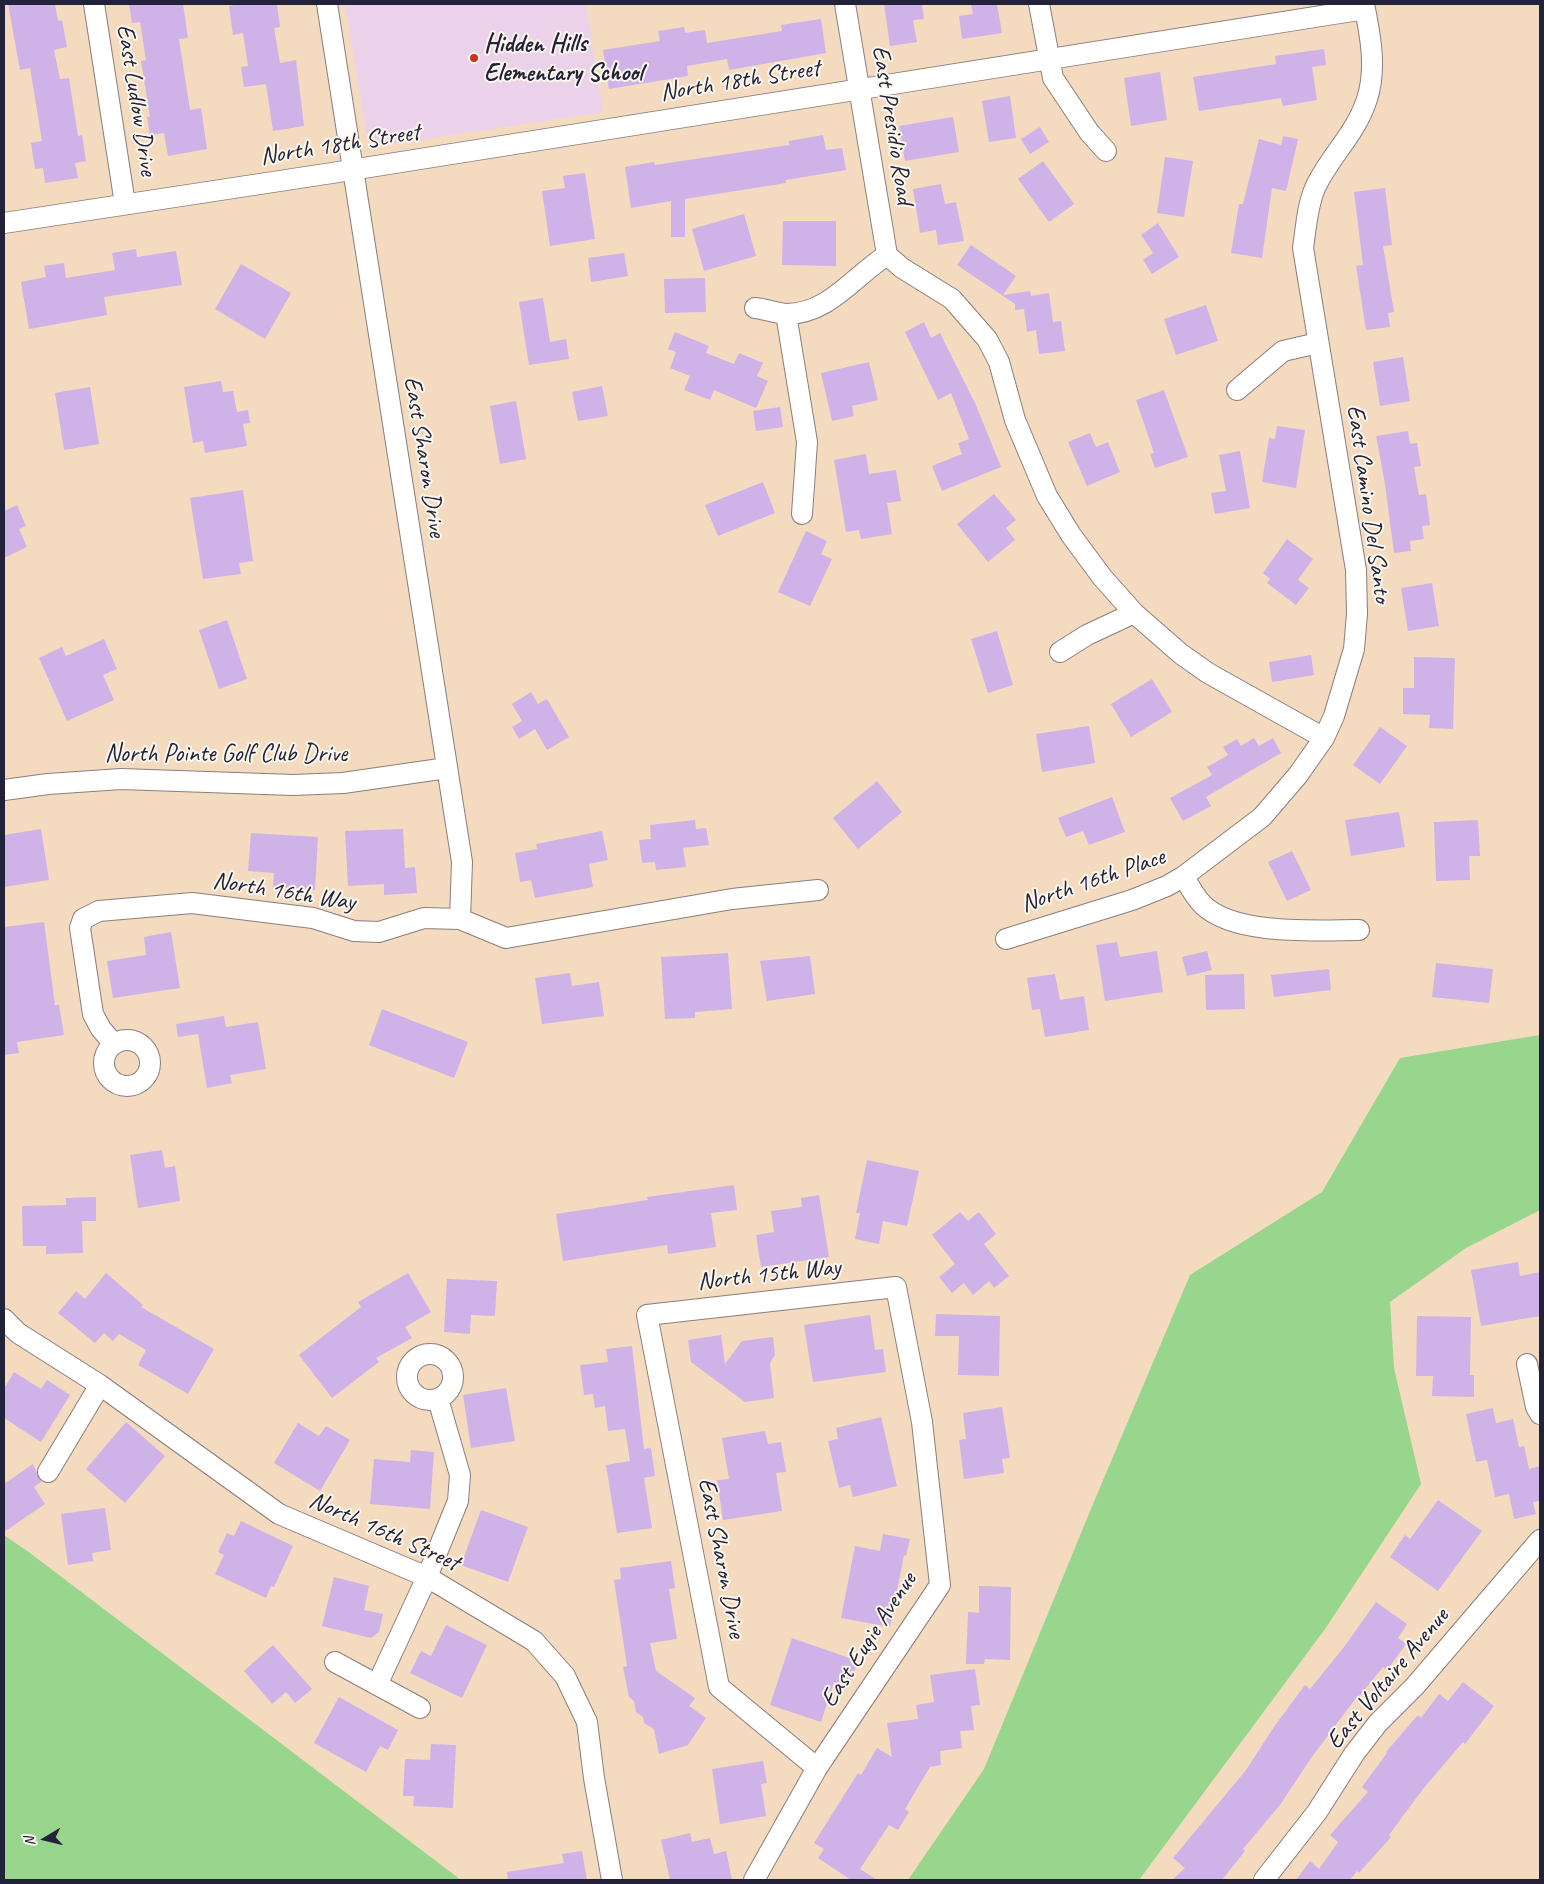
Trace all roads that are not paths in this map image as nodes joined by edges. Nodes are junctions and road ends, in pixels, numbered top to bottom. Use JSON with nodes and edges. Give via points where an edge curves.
{"nodes":[{"id":1,"x":94,"y":4,"type":"edge"},
{"id":2,"x":326,"y":4,"type":"edge"},
{"id":3,"x":845,"y":4,"type":"edge"},
{"id":4,"x":1039,"y":4,"type":"edge"},
{"id":5,"x":1365,"y":6,"type":"edge"},
{"id":6,"x":1048,"y":58,"type":"junction"},
{"id":7,"x":859,"y":89,"type":"junction"},
{"id":8,"x":1106,"y":151,"type":"dead end"},
{"id":9,"x":353,"y":170,"type":"junction"},
{"id":10,"x":125,"y":204,"type":"junction"},
{"id":11,"x":4,"y":223,"type":"edge"},
{"id":12,"x":887,"y":256,"type":"junction"},
{"id":13,"x":755,"y":308,"type":"dead end"},
{"id":14,"x":786,"y":314,"type":"junction"},
{"id":15,"x":1318,"y":343,"type":"junction"},
{"id":16,"x":1237,"y":390,"type":"dead end"},
{"id":17,"x":802,"y":514,"type":"dead end"},
{"id":18,"x":1134,"y":614,"type":"junction"},
{"id":19,"x":1060,"y":652,"type":"dead end"},
{"id":20,"x":1324,"y":738,"type":"junction"},
{"id":21,"x":448,"y":768,"type":"junction"},
{"id":22,"x":4,"y":790,"type":"edge"},
{"id":23,"x":1184,"y":876,"type":"junction"},
{"id":24,"x":818,"y":890,"type":"dead end"},
{"id":25,"x":460,"y":919,"type":"junction"},
{"id":26,"x":1359,"y":930,"type":"dead end"},
{"id":27,"x":1006,"y":939,"type":"dead end"},
{"id":28,"x":114,"y":1044,"type":"dead end"},
{"id":29,"x":896,"y":1287,"type":"joint"},
{"id":30,"x":647,"y":1315,"type":"joint"},
{"id":31,"x":4,"y":1319,"type":"edge"},
{"id":32,"x":1527,"y":1364,"type":"dead end"},
{"id":33,"x":100,"y":1385,"type":"junction"},
{"id":34,"x":438,"y":1399,"type":"dead end"},
{"id":35,"x":1540,"y":1414,"type":"edge"},
{"id":36,"x":48,"y":1472,"type":"dead end"},
{"id":37,"x":1540,"y":1540,"type":"edge"},
{"id":38,"x":427,"y":1577,"type":"junction"},
{"id":39,"x":336,"y":1662,"type":"dead end"},
{"id":40,"x":378,"y":1684,"type":"junction"},
{"id":41,"x":420,"y":1708,"type":"dead end"},
{"id":42,"x":817,"y":1768,"type":"junction"},
{"id":43,"x":612,"y":1880,"type":"edge"},
{"id":44,"x":754,"y":1880,"type":"edge"},
{"id":45,"x":1264,"y":1880,"type":"edge"}],
"edges":[{"from":1,"to":10,"type":"street","name":"East Ludlow Drive"},
{"from":2,"to":9,"type":"street","name":"East Sharon Drive"},
{"from":3,"to":7,"type":"street","name":"East Presidio Road"},
{"from":4,"to":6,"type":"street"},
{"from":5,"to":6,"type":"street","name":"North 18th Street"},
{"from":5,"to":15,"type":"street","name":"East Camino Del Santo","via":[[1372,60],[1368,97],[1357,124],[1316,187],[1307,217],[1303,248]]},
{"from":6,"to":7,"type":"street","name":"North 18th Street"},
{"from":6,"to":8,"type":"street","via":[[1059,89]]},
{"from":7,"to":9,"type":"street","name":"North 18th Street"},
{"from":7,"to":12,"type":"street","name":"East Presidio Road"},
{"from":9,"to":10,"type":"street","name":"North 18th Street"},
{"from":9,"to":21,"type":"street","name":"East Sharon Drive"},
{"from":10,"to":11,"type":"street","name":"North 18th Street"},
{"from":12,"to":14,"type":"street","via":[[872,265],[840,295],[812,308]]},
{"from":12,"to":18,"type":"street","via":[[952,299],[987,339],[999,362],[1014,420],[1047,496],[1070,535]]},
{"from":13,"to":14,"type":"street"},
{"from":14,"to":17,"type":"street","via":[[807,442]]},
{"from":15,"to":16,"type":"street","via":[[1283,351]]},
{"from":15,"to":20,"type":"street","name":"East Camino Del Santo","via":[[1356,570],[1357,614],[1354,649],[1345,686]]},
{"from":18,"to":19,"type":"street","via":[[1087,635]]},
{"from":18,"to":20,"type":"street","via":[[1208,673]]},
{"from":20,"to":23,"type":"street","name":"East Camino Del Santo","via":[[1262,818]]},
{"from":21,"to":22,"type":"street","name":"North Pointe Golf Club Drive","via":[[343,783],[293,785],[112,779]]},
{"from":21,"to":25,"type":"street","name":"East Sharon Drive","via":[[462,862]]},
{"from":23,"to":26,"type":"street","name":"North 16th Place","via":[[1204,905],[1220,915],[1242,922],[1268,929]]},
{"from":23,"to":27,"type":"street","name":"North 16th Place","via":[[1132,900]]},
{"from":24,"to":25,"type":"street","via":[[732,899],[506,938]]},
{"from":25,"to":28,"type":"street","name":"North 16th Way","via":[[424,918],[379,932],[354,931],[313,918],[192,903],[99,911],[83,919],[80,928],[93,1014]]},
{"from":29,"to":30,"type":"street","name":"North 15th Way"},
{"from":29,"to":42,"type":"street","name":"East Eugie Avenue","via":[[922,1422],[940,1585]]},
{"from":30,"to":42,"type":"street","name":"East Sharon Drive","via":[[719,1688]]},
{"from":31,"to":33,"type":"street","name":"North 16th Street","via":[[18,1333]]},
{"from":32,"to":35,"type":"street"},
{"from":33,"to":36,"type":"street"},
{"from":33,"to":38,"type":"street","name":"North 16th Street","via":[[279,1514]]},
{"from":34,"to":38,"type":"street","via":[[460,1475],[458,1501]]},
{"from":37,"to":45,"type":"street","name":"East Voltaire Avenue","via":[[1415,1686],[1378,1723],[1317,1812]]},
{"from":38,"to":40,"type":"street"},
{"from":38,"to":43,"type":"street","name":"North 16th Street","via":[[534,1641],[564,1676],[586,1722]]},
{"from":39,"to":40,"type":"street"},
{"from":40,"to":41,"type":"street"},
{"from":42,"to":44,"type":"street","name":"East Eugie Avenue"}]}
